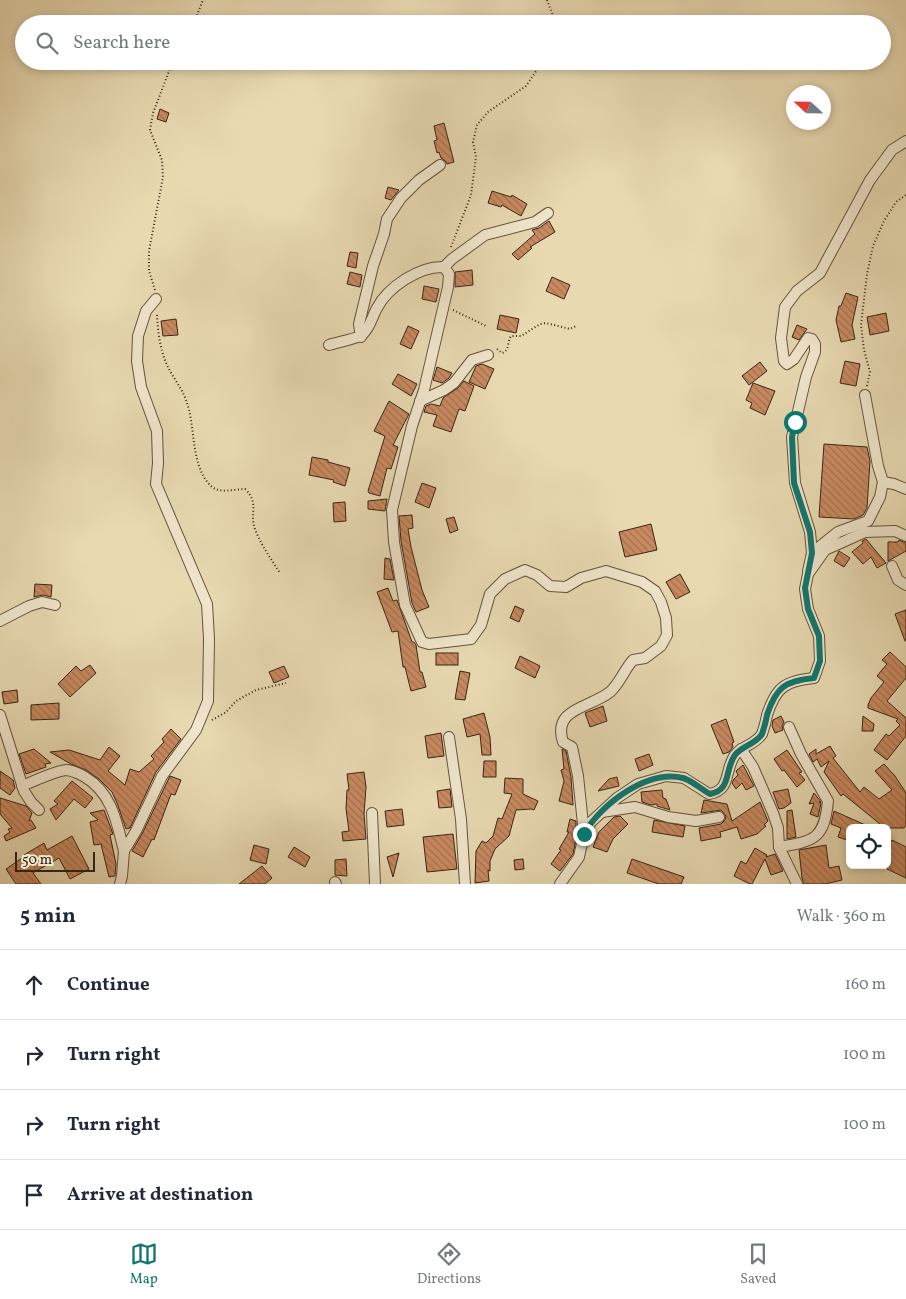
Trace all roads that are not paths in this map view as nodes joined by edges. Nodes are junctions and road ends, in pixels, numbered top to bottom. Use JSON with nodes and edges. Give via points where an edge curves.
{"nodes":[{"id":1,"x":906,"y":141,"type":"edge"},
{"id":2,"x":440,"y":165,"type":"dead end"},
{"id":3,"x":548,"y":212,"type":"dead end"},
{"id":4,"x":444,"y":267,"type":"junction"},
{"id":5,"x":156,"y":299,"type":"road end"},
{"id":6,"x":361,"y":336,"type":"junction"},
{"id":7,"x":329,"y":345,"type":"dead end"},
{"id":8,"x":488,"y":355,"type":"road end"},
{"id":9,"x":865,"y":395,"type":"road end"},
{"id":10,"x":420,"y":401,"type":"junction"},
{"id":11,"x":883,"y":482,"type":"junction"},
{"id":12,"x":906,"y":489,"type":"edge"},
{"id":13,"x":906,"y":536,"type":"edge"},
{"id":14,"x":812,"y":553,"type":"junction"},
{"id":15,"x":892,"y":566,"type":"dead end"},
{"id":16,"x":808,"y":574,"type":"junction"},
{"id":17,"x":906,"y":585,"type":"edge"},
{"id":18,"x":55,"y":605,"type":"dead end"},
{"id":19,"x":0,"y":621,"type":"edge"},
{"id":20,"x":0,"y":715,"type":"edge"},
{"id":21,"x":790,"y":727,"type":"dead end"},
{"id":22,"x":450,"y":737,"type":"dead end"},
{"id":23,"x":741,"y":749,"type":"junction"},
{"id":24,"x":22,"y":786,"type":"junction"},
{"id":25,"x":39,"y":810,"type":"dead end"},
{"id":26,"x":602,"y":812,"type":"junction"},
{"id":27,"x":372,"y":813,"type":"dead end"},
{"id":28,"x":719,"y":818,"type":"dead end"},
{"id":29,"x":584,"y":834,"type":"junction"},
{"id":30,"x":780,"y":847,"type":"junction"},
{"id":31,"x":124,"y":851,"type":"junction"},
{"id":32,"x":120,"y":884,"type":"edge"},
{"id":33,"x":375,"y":884,"type":"edge"},
{"id":34,"x":465,"y":884,"type":"edge"},
{"id":35,"x":560,"y":884,"type":"edge"},
{"id":36,"x":797,"y":884,"type":"edge"}],
"edges":[{"from":1,"to":14,"type":"street","via":[[892,150],[870,180],[820,273],[797,291],[785,307],[781,338],[784,361],[787,364],[794,359],[808,338],[815,344],[792,437],[794,483],[810,532]]},
{"from":2,"to":6,"type":"street","via":[[418,180],[387,219],[359,324]]},
{"from":3,"to":4,"type":"street","via":[[535,222],[485,235]]},
{"from":4,"to":6,"type":"street","via":[[426,269],[390,290]]},
{"from":4,"to":10,"type":"street","via":[[449,274],[446,300]]},
{"from":5,"to":31,"type":"street","via":[[146,311],[138,336],[137,362],[141,387],[157,431],[156,484],[207,604],[208,701],[196,730],[162,776]]},
{"from":6,"to":7,"type":"street"},
{"from":8,"to":10,"type":"street","via":[[472,360],[454,383]]},
{"from":9,"to":11,"type":"street"},
{"from":10,"to":29,"type":"street","via":[[392,510],[405,605],[422,642],[471,639],[481,625],[490,594],[505,580],[525,570],[550,586],[566,587],[581,578],[606,571],[642,582],[655,591],[661,602],[666,618],[666,635],[661,646],[645,658],[633,660],[610,692],[564,718],[560,733],[562,742],[572,747]]},
{"from":11,"to":12,"type":"street"},
{"from":11,"to":14,"type":"street","via":[[880,497],[868,521],[838,532]]},
{"from":13,"to":16,"type":"street","via":[[896,531],[865,532],[825,550]]},
{"from":14,"to":16,"type":"street"},
{"from":15,"to":17,"type":"street","via":[[898,580]]},
{"from":16,"to":23,"type":"street","via":[[805,588],[808,609],[819,636],[820,661],[814,678],[785,685],[775,694],[761,734]]},
{"from":18,"to":19,"type":"street","via":[[42,602],[28,606]]},
{"from":20,"to":24,"type":"street"},
{"from":21,"to":30,"type":"street","via":[[801,754],[828,801],[824,822],[815,838]]},
{"from":22,"to":34,"type":"street","via":[[461,819]]},
{"from":23,"to":26,"type":"street","via":[[734,755],[725,784],[718,792],[710,794],[684,778],[666,776],[638,784]]},
{"from":23,"to":30,"type":"street","via":[[753,767],[773,813]]},
{"from":24,"to":25,"type":"street"},
{"from":24,"to":31,"type":"street","via":[[66,770],[95,783],[108,799]]},
{"from":26,"to":28,"type":"street","via":[[634,808],[696,821]]},
{"from":26,"to":29,"type":"street"},
{"from":27,"to":33,"type":"street"},
{"from":29,"to":35,"type":"street","via":[[579,857]]},
{"from":30,"to":36,"type":"street"},
{"from":31,"to":32,"type":"street"}]}
